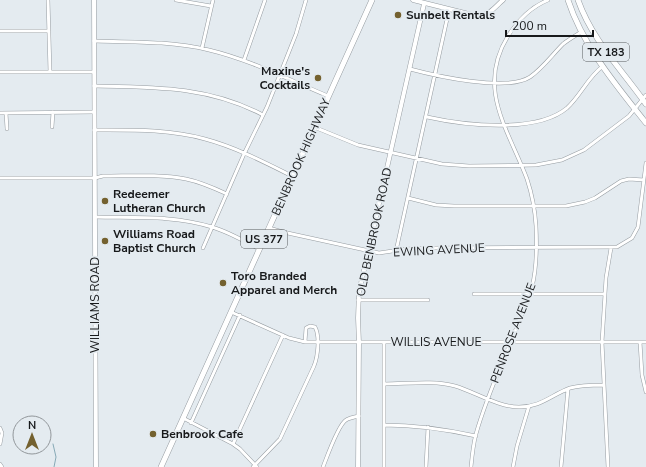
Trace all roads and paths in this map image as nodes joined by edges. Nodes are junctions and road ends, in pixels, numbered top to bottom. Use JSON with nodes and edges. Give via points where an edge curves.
{"nodes":[{"id":1,"x":48,"y":0,"type":"edge"},
{"id":2,"x":94,"y":0,"type":"edge"},
{"id":3,"x":176,"y":0,"type":"edge"},
{"id":4,"x":212,"y":0,"type":"edge"},
{"id":5,"x":265,"y":0,"type":"edge"},
{"id":6,"x":306,"y":0,"type":"edge"},
{"id":7,"x":372,"y":0,"type":"edge"},
{"id":8,"x":413,"y":0,"type":"edge"},
{"id":9,"x":503,"y":0,"type":"edge"},
{"id":10,"x":548,"y":0,"type":"edge"},
{"id":11,"x":568,"y":0,"type":"edge"},
{"id":12,"x":578,"y":0,"type":"edge"},
{"id":13,"x":425,"y":2,"type":"edge"},
{"id":14,"x":211,"y":6,"type":"junction"},
{"id":15,"x":449,"y":10,"type":"junction"},
{"id":16,"x":0,"y":30,"type":"edge"},
{"id":17,"x":49,"y":31,"type":"junction"},
{"id":18,"x":581,"y":32,"type":"junction"},
{"id":19,"x":94,"y":41,"type":"junction"},
{"id":20,"x":202,"y":48,"type":"junction"},
{"id":21,"x":244,"y":60,"type":"junction"},
{"id":22,"x":603,"y":66,"type":"junction"},
{"id":23,"x":410,"y":69,"type":"junction"},
{"id":24,"x":0,"y":72,"type":"edge"},
{"id":25,"x":50,"y":72,"type":"junction"},
{"id":26,"x":94,"y":72,"type":"junction"},
{"id":27,"x":280,"y":74,"type":"junction"},
{"id":28,"x":435,"y":76,"type":"junction"},
{"id":29,"x":494,"y":82,"type":"junction"},
{"id":30,"x":94,"y":86,"type":"junction"},
{"id":31,"x":328,"y":96,"type":"junction"},
{"id":32,"x":645,"y":99,"type":"edge"},
{"id":33,"x":635,"y":108,"type":"junction"},
{"id":34,"x":53,"y":112,"type":"junction"},
{"id":35,"x":94,"y":112,"type":"junction"},
{"id":36,"x":0,"y":113,"type":"edge"},
{"id":37,"x":6,"y":113,"type":"junction"},
{"id":38,"x":263,"y":115,"type":"junction"},
{"id":39,"x":427,"y":117,"type":"junction"},
{"id":40,"x":646,"y":123,"type":"edge"},
{"id":41,"x":505,"y":125,"type":"junction"},
{"id":42,"x":52,"y":127,"type":"dead end"},
{"id":43,"x":314,"y":127,"type":"junction"},
{"id":44,"x":7,"y":129,"type":"dead end"},
{"id":45,"x":94,"y":130,"type":"junction"},
{"id":46,"x":391,"y":152,"type":"junction"},
{"id":47,"x":244,"y":154,"type":"junction"},
{"id":48,"x":417,"y":158,"type":"junction"},
{"id":49,"x":646,"y":163,"type":"edge"},
{"id":50,"x":521,"y":165,"type":"junction"},
{"id":51,"x":292,"y":176,"type":"junction"},
{"id":52,"x":0,"y":178,"type":"edge"},
{"id":53,"x":95,"y":178,"type":"junction"},
{"id":54,"x":644,"y":180,"type":"junction"},
{"id":55,"x":227,"y":194,"type":"junction"},
{"id":56,"x":408,"y":198,"type":"junction"},
{"id":57,"x":533,"y":206,"type":"junction"},
{"id":58,"x":95,"y":217,"type":"junction"},
{"id":59,"x":212,"y":227,"type":"junction"},
{"id":60,"x":269,"y":228,"type":"junction"},
{"id":61,"x":536,"y":247,"type":"junction"},
{"id":62,"x":203,"y":248,"type":"dead end"},
{"id":63,"x":611,"y":248,"type":"junction"},
{"id":64,"x":259,"y":249,"type":"junction"},
{"id":65,"x":369,"y":251,"type":"junction"},
{"id":66,"x":396,"y":251,"type":"junction"},
{"id":67,"x":474,"y":294,"type":"dead end"},
{"id":68,"x":529,"y":294,"type":"junction"},
{"id":69,"x":605,"y":294,"type":"junction"},
{"id":70,"x":358,"y":300,"type":"junction"},
{"id":71,"x":428,"y":300,"type":"dead end"},
{"id":72,"x":231,"y":312,"type":"junction"},
{"id":73,"x":240,"y":315,"type":"junction"},
{"id":74,"x":283,"y":335,"type":"junction"},
{"id":75,"x":305,"y":342,"type":"junction"},
{"id":76,"x":318,"y":342,"type":"junction"},
{"id":77,"x":384,"y":342,"type":"junction"},
{"id":78,"x":511,"y":342,"type":"junction"},
{"id":79,"x":602,"y":342,"type":"junction"},
{"id":80,"x":640,"y":342,"type":"junction"},
{"id":81,"x":646,"y":342,"type":"edge"},
{"id":82,"x":359,"y":343,"type":"junction"},
{"id":83,"x":384,"y":384,"type":"junction"},
{"id":84,"x":604,"y":384,"type":"junction"},
{"id":85,"x":568,"y":389,"type":"junction"},
{"id":86,"x":646,"y":392,"type":"edge"},
{"id":87,"x":488,"y":398,"type":"junction"},
{"id":88,"x":529,"y":406,"type":"junction"},
{"id":89,"x":358,"y":416,"type":"junction"},
{"id":90,"x":183,"y":418,"type":"junction"},
{"id":91,"x":192,"y":423,"type":"junction"},
{"id":92,"x":384,"y":425,"type":"junction"},
{"id":93,"x":428,"y":427,"type":"junction"},
{"id":94,"x":0,"y":428,"type":"edge"},
{"id":95,"x":476,"y":436,"type":"junction"},
{"id":96,"x":0,"y":444,"type":"edge"},
{"id":97,"x":233,"y":444,"type":"junction"},
{"id":98,"x":0,"y":464,"type":"edge"},
{"id":99,"x":255,"y":466,"type":"edge"},
{"id":100,"x":2,"y":467,"type":"edge"},
{"id":101,"x":96,"y":467,"type":"edge"},
{"id":102,"x":161,"y":467,"type":"edge"},
{"id":103,"x":323,"y":467,"type":"edge"},
{"id":104,"x":358,"y":467,"type":"edge"},
{"id":105,"x":384,"y":467,"type":"edge"},
{"id":106,"x":426,"y":467,"type":"edge"},
{"id":107,"x":470,"y":467,"type":"edge"},
{"id":108,"x":513,"y":467,"type":"edge"},
{"id":109,"x":561,"y":467,"type":"edge"},
{"id":110,"x":608,"y":467,"type":"edge"}],
"edges":[{"from":1,"to":17,"type":"street"},
{"from":2,"to":19,"type":"street","name":"WILLIAMS ROAD"},
{"from":3,"to":14,"type":"street"},
{"from":4,"to":14,"type":"street"},
{"from":5,"to":21,"type":"street"},
{"from":6,"to":27,"type":"street"},
{"from":7,"to":31,"type":"main road","name":"BENBROOK HIGHWAY","number":"US 377"},
{"from":8,"to":13,"type":"street"},
{"from":9,"to":15,"type":"street","via":[[482,16]]},
{"from":10,"to":29,"type":"street","name":"PENROSE AVENUE","via":[[526,14],[510,32],[501,50]]},
{"from":11,"to":18,"type":"main road","number":"TX 183"},
{"from":12,"to":32,"type":"main road","number":"TX 183","via":[[600,43],[619,70]]},
{"from":13,"to":15,"type":"street"},
{"from":13,"to":23,"type":"street","name":"OLD BENBROOK ROAD"},
{"from":14,"to":20,"type":"street"},
{"from":15,"to":28,"type":"street"},
{"from":16,"to":17,"type":"street"},
{"from":17,"to":25,"type":"street"},
{"from":18,"to":22,"type":"main road","number":"TX 183"},
{"from":18,"to":29,"type":"street","via":[[564,43],[532,76],[515,82]]},
{"from":19,"to":20,"type":"street","via":[[174,44]]},
{"from":19,"to":26,"type":"street","name":"WILLIAMS ROAD"},
{"from":20,"to":21,"type":"street"},
{"from":21,"to":27,"type":"street"},
{"from":22,"to":33,"type":"main road","number":"TX 183"},
{"from":22,"to":41,"type":"street","via":[[574,101],[559,113],[535,122]]},
{"from":23,"to":28,"type":"street"},
{"from":23,"to":46,"type":"street","name":"OLD BENBROOK ROAD"},
{"from":24,"to":25,"type":"street"},
{"from":25,"to":26,"type":"street"},
{"from":26,"to":30,"type":"street","name":"WILLIAMS ROAD"},
{"from":27,"to":31,"type":"street"},
{"from":27,"to":38,"type":"street"},
{"from":28,"to":29,"type":"street"},
{"from":28,"to":39,"type":"street"},
{"from":29,"to":41,"type":"street","name":"PENROSE AVENUE","via":[[496,103]]},
{"from":30,"to":35,"type":"street","name":"WILLIAMS ROAD"},
{"from":30,"to":38,"type":"street","via":[[191,90],[237,103]]},
{"from":31,"to":43,"type":"main road","name":"BENBROOK HIGHWAY","number":"US 377"},
{"from":32,"to":33,"type":"street"},
{"from":33,"to":40,"type":"main road","number":"TX 183"},
{"from":33,"to":50,"type":"street","via":[[629,116],[584,150],[562,160]]},
{"from":34,"to":35,"type":"street"},
{"from":34,"to":37,"type":"street"},
{"from":34,"to":42,"type":"street"},
{"from":35,"to":45,"type":"street","name":"WILLIAMS ROAD"},
{"from":36,"to":37,"type":"street"},
{"from":37,"to":44,"type":"street"},
{"from":38,"to":47,"type":"street"},
{"from":39,"to":41,"type":"street","via":[[454,122]]},
{"from":39,"to":48,"type":"street"},
{"from":41,"to":50,"type":"street","name":"PENROSE AVENUE"},
{"from":43,"to":46,"type":"street","via":[[358,145]]},
{"from":43,"to":51,"type":"main road","name":"BENBROOK HIGHWAY","number":"US 377"},
{"from":45,"to":47,"type":"street","via":[[146,130],[182,135],[204,139]]},
{"from":45,"to":53,"type":"street","name":"WILLIAMS ROAD"},
{"from":46,"to":48,"type":"street"},
{"from":46,"to":65,"type":"street","name":"OLD BENBROOK ROAD"},
{"from":47,"to":51,"type":"street"},
{"from":47,"to":55,"type":"street"},
{"from":48,"to":50,"type":"street","via":[[453,165]]},
{"from":48,"to":56,"type":"street"},
{"from":49,"to":54,"type":"street"},
{"from":50,"to":57,"type":"street","name":"PENROSE AVENUE"},
{"from":51,"to":60,"type":"main road","name":"BENBROOK HIGHWAY","number":"US 377"},
{"from":52,"to":53,"type":"street"},
{"from":53,"to":55,"type":"street","via":[[172,177],[200,183]]},
{"from":53,"to":58,"type":"street","name":"WILLIAMS ROAD"},
{"from":54,"to":57,"type":"street","via":[[621,181],[595,198],[579,203],[566,206]]},
{"from":54,"to":63,"type":"street","via":[[640,218],[635,233],[628,242]]},
{"from":55,"to":59,"type":"street"},
{"from":56,"to":57,"type":"street","via":[[436,205]]},
{"from":56,"to":66,"type":"street"},
{"from":57,"to":61,"type":"street","name":"PENROSE AVENUE"},
{"from":58,"to":59,"type":"street","via":[[180,220]]},
{"from":58,"to":101,"type":"street","name":"WILLIAMS ROAD"},
{"from":59,"to":62,"type":"street"},
{"from":59,"to":64,"type":"street","via":[[234,235]]},
{"from":60,"to":64,"type":"main road","name":"BENBROOK HIGHWAY","number":"US 377"},
{"from":60,"to":65,"type":"street","name":"EWING AVENUE"},
{"from":61,"to":63,"type":"street","name":"EWING AVENUE"},
{"from":61,"to":66,"type":"street","name":"EWING AVENUE"},
{"from":61,"to":68,"type":"street","name":"PENROSE AVENUE","via":[[535,273]]},
{"from":63,"to":69,"type":"street"},
{"from":64,"to":72,"type":"main road","name":"BENBROOK HIGHWAY","number":"US 377"},
{"from":65,"to":66,"type":"street","name":"EWING AVENUE"},
{"from":65,"to":70,"type":"street","name":"OLD BENBROOK ROAD"},
{"from":67,"to":68,"type":"street"},
{"from":68,"to":69,"type":"street"},
{"from":68,"to":78,"type":"street","name":"PENROSE AVENUE"},
{"from":69,"to":79,"type":"street"},
{"from":70,"to":71,"type":"street"},
{"from":70,"to":82,"type":"street","name":"OLD BENBROOK ROAD"},
{"from":72,"to":73,"type":"street","name":"WILLIS AVENUE"},
{"from":72,"to":90,"type":"main road","name":"BENBROOK HIGHWAY","number":"US 377"},
{"from":73,"to":74,"type":"street","name":"WILLIS AVENUE"},
{"from":73,"to":91,"type":"street"},
{"from":74,"to":75,"type":"street","name":"WILLIS AVENUE"},
{"from":74,"to":97,"type":"street"},
{"from":75,"to":76,"type":"street","name":"WILLIS AVENUE"},
{"from":75,"to":76,"type":"street","via":[[306,328],[313,326],[317,328]]},
{"from":76,"to":82,"type":"street","name":"WILLIS AVENUE"},
{"from":76,"to":99,"type":"street","via":[[314,366],[284,433]]},
{"from":77,"to":78,"type":"street","name":"WILLIS AVENUE"},
{"from":77,"to":82,"type":"street","name":"WILLIS AVENUE"},
{"from":77,"to":83,"type":"street"},
{"from":78,"to":79,"type":"street","name":"WILLIS AVENUE"},
{"from":78,"to":87,"type":"street","name":"PENROSE AVENUE"},
{"from":79,"to":80,"type":"street","name":"WILLIS AVENUE"},
{"from":79,"to":84,"type":"street"},
{"from":80,"to":81,"type":"street","name":"WILLIS AVENUE"},
{"from":80,"to":86,"type":"street"},
{"from":82,"to":89,"type":"street","name":"OLD BENBROOK ROAD"},
{"from":83,"to":87,"type":"street","via":[[444,384]]},
{"from":83,"to":92,"type":"street"},
{"from":84,"to":85,"type":"street"},
{"from":84,"to":110,"type":"street"},
{"from":85,"to":88,"type":"street","via":[[540,404]]},
{"from":85,"to":109,"type":"street"},
{"from":87,"to":88,"type":"street","via":[[511,406]]},
{"from":87,"to":95,"type":"street","name":"PENROSE AVENUE"},
{"from":88,"to":108,"type":"street"},
{"from":89,"to":103,"type":"street","via":[[344,421]]},
{"from":89,"to":104,"type":"street","name":"OLD BENBROOK ROAD"},
{"from":90,"to":91,"type":"street"},
{"from":90,"to":102,"type":"main road","name":"BENBROOK HIGHWAY","number":"US 377"},
{"from":91,"to":97,"type":"street"},
{"from":92,"to":93,"type":"street"},
{"from":92,"to":105,"type":"street"},
{"from":93,"to":95,"type":"street"},
{"from":93,"to":106,"type":"street"},
{"from":94,"to":96,"type":"street"},
{"from":95,"to":107,"type":"street","name":"PENROSE AVENUE"},
{"from":97,"to":99,"type":"street"},
{"from":98,"to":100,"type":"street"}]}
